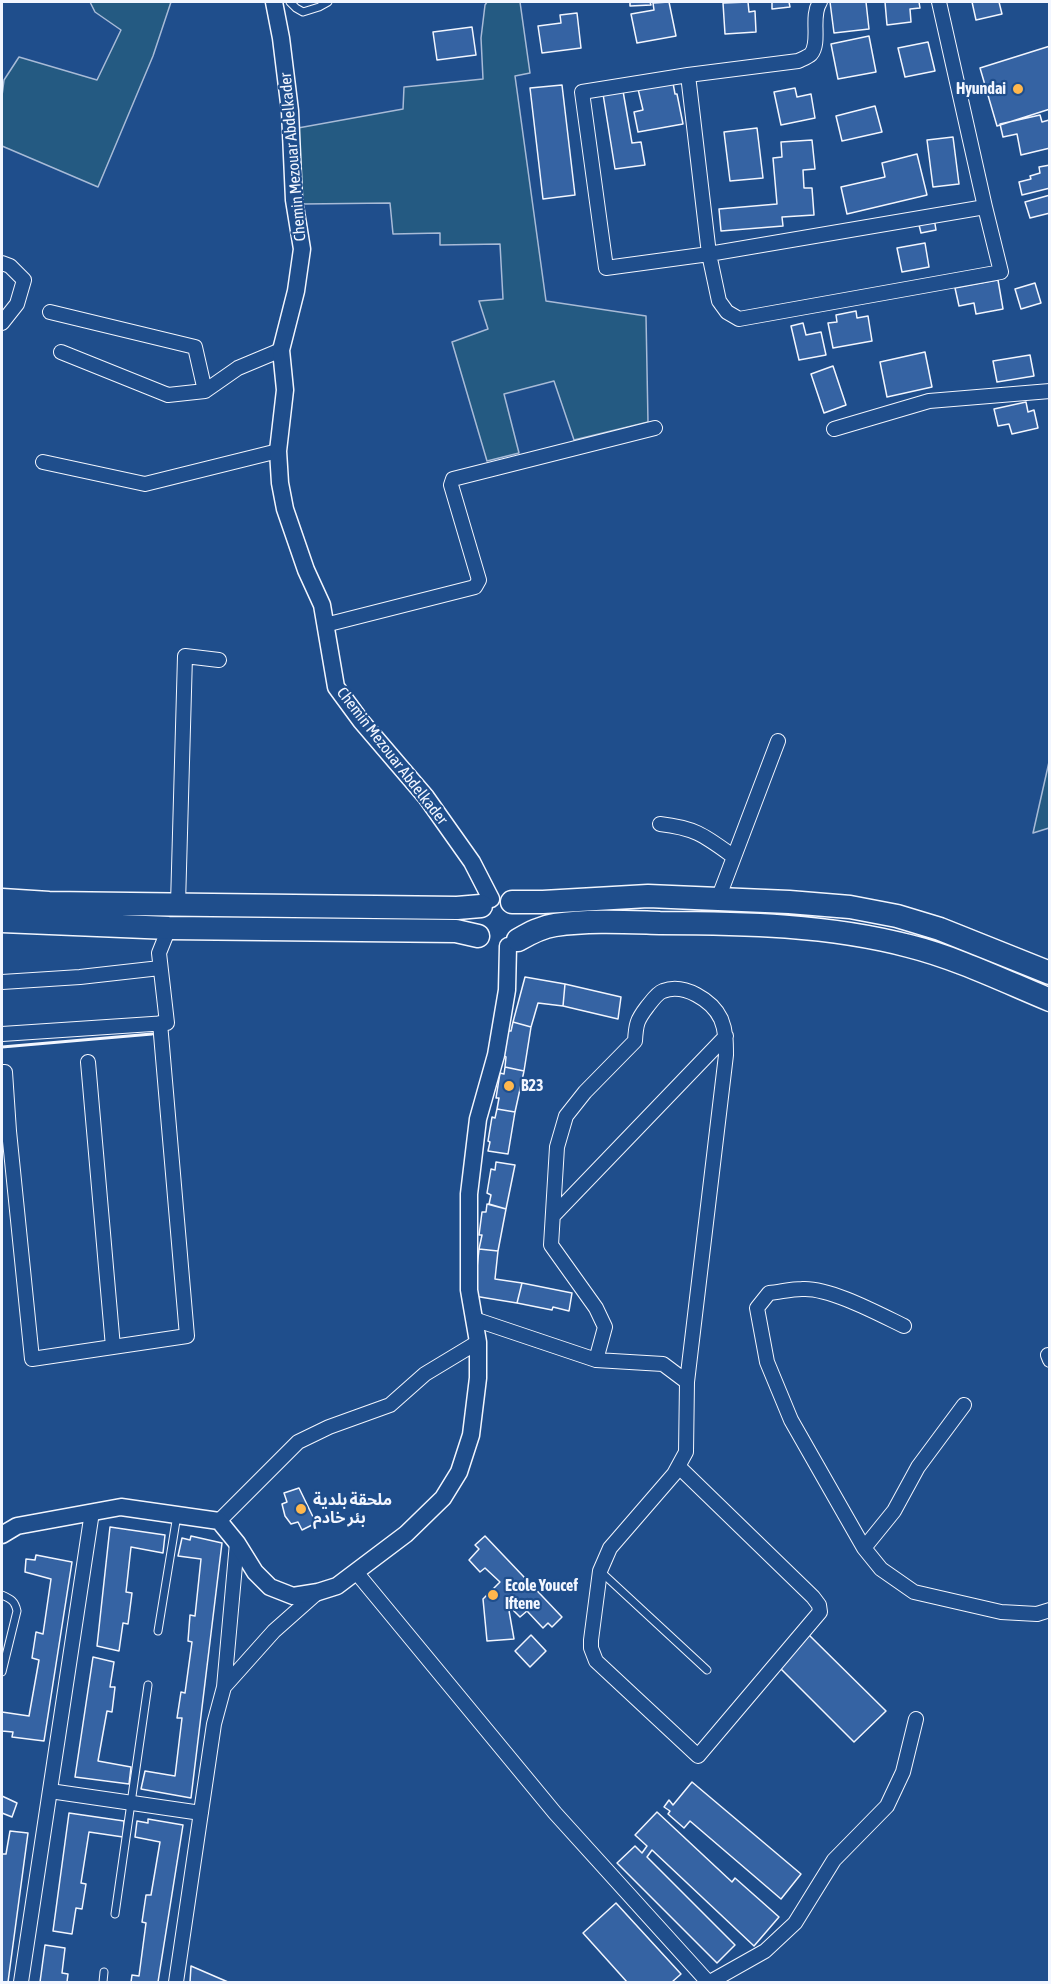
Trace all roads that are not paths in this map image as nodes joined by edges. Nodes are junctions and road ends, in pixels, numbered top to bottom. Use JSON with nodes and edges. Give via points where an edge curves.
{"nodes":[{"id":1,"x":274,"y":2,"type":"edge"},
{"id":2,"x":290,"y":2,"type":"edge"},
{"id":3,"x":328,"y":2,"type":"edge"},
{"id":4,"x":820,"y":2,"type":"edge"},
{"id":5,"x":939,"y":2,"type":"edge"},
{"id":6,"x":688,"y":75,"type":"junction"},
{"id":7,"x":985,"y":207,"type":"junction"},
{"id":8,"x":709,"y":254,"type":"junction"},
{"id":9,"x":2,"y":264,"type":"edge"},
{"id":10,"x":50,"y":312,"type":"dead end"},
{"id":11,"x":2,"y":323,"type":"edge"},
{"id":12,"x":281,"y":350,"type":"junction"},
{"id":13,"x":61,"y":352,"type":"dead end"},
{"id":14,"x":204,"y":391,"type":"junction"},
{"id":15,"x":1050,"y":391,"type":"edge"},
{"id":16,"x":655,"y":428,"type":"dead end"},
{"id":17,"x":834,"y":429,"type":"dead end"},
{"id":18,"x":278,"y":451,"type":"junction"},
{"id":19,"x":44,"y":462,"type":"dead end"},
{"id":20,"x":325,"y":626,"type":"junction"},
{"id":21,"x":219,"y":660,"type":"dead end"},
{"id":22,"x":778,"y":741,"type":"dead end"},
{"id":23,"x":660,"y":824,"type":"dead end"},
{"id":24,"x":734,"y":857,"type":"junction"},
{"id":25,"x":718,"y":899,"type":"junction"},
{"id":26,"x":2,"y":900,"type":"edge"},
{"id":27,"x":495,"y":902,"type":"junction"},
{"id":28,"x":178,"y":904,"type":"junction"},
{"id":29,"x":2,"y":921,"type":"edge"},
{"id":30,"x":169,"y":928,"type":"junction"},
{"id":31,"x":478,"y":936,"type":"junction"},
{"id":32,"x":513,"y":943,"type":"junction"},
{"id":33,"x":160,"y":968,"type":"junction"},
{"id":34,"x":1050,"y":973,"type":"edge"},
{"id":35,"x":2,"y":982,"type":"edge"},
{"id":36,"x":1050,"y":1000,"type":"edge"},
{"id":37,"x":160,"y":1023,"type":"junction"},
{"id":38,"x":2,"y":1034,"type":"edge"},
{"id":39,"x":726,"y":1036,"type":"junction"},
{"id":40,"x":88,"y":1062,"type":"dead end"},
{"id":41,"x":2,"y":1072,"type":"edge"},
{"id":42,"x":5,"y":1132,"type":"edge"},
{"id":43,"x":553,"y":1216,"type":"junction"},
{"id":44,"x":474,"y":1319,"type":"junction"},
{"id":45,"x":904,"y":1326,"type":"dead end"},
{"id":46,"x":478,"y":1342,"type":"junction"},
{"id":47,"x":113,"y":1347,"type":"junction"},
{"id":48,"x":596,"y":1360,"type":"junction"},
{"id":49,"x":687,"y":1382,"type":"junction"},
{"id":50,"x":964,"y":1405,"type":"dead end"},
{"id":51,"x":679,"y":1467,"type":"junction"},
{"id":52,"x":92,"y":1512,"type":"junction"},
{"id":53,"x":177,"y":1515,"type":"junction"},
{"id":54,"x":219,"y":1521,"type":"junction"},
{"id":55,"x":2,"y":1535,"type":"edge"},
{"id":56,"x":237,"y":1543,"type":"junction"},
{"id":57,"x":864,"y":1548,"type":"junction"},
{"id":58,"x":600,"y":1571,"type":"junction"},
{"id":59,"x":356,"y":1572,"type":"junction"},
{"id":60,"x":318,"y":1592,"type":"junction"},
{"id":61,"x":2,"y":1595,"type":"edge"},
{"id":62,"x":1050,"y":1610,"type":"edge"},
{"id":63,"x":158,"y":1631,"type":"dead end"},
{"id":64,"x":707,"y":1670,"type":"dead end"},
{"id":65,"x":2,"y":1672,"type":"edge"},
{"id":66,"x":148,"y":1685,"type":"dead end"},
{"id":67,"x":224,"y":1686,"type":"junction"},
{"id":68,"x":916,"y":1719,"type":"dead end"},
{"id":69,"x":50,"y":1791,"type":"junction"},
{"id":70,"x":132,"y":1803,"type":"junction"},
{"id":71,"x":201,"y":1813,"type":"junction"},
{"id":72,"x":115,"y":1914,"type":"dead end"},
{"id":73,"x":104,"y":1972,"type":"dead end"},
{"id":74,"x":21,"y":1983,"type":"edge"},
{"id":75,"x":103,"y":1983,"type":"edge"},
{"id":76,"x":176,"y":1983,"type":"edge"},
{"id":77,"x":709,"y":1983,"type":"edge"}],
"edges":[{"from":1,"to":12,"type":"street","name":"Chemin Mezouar Abdelkader","via":[[290,111],[294,200],[302,249]]},
{"from":2,"to":3,"type":"lane","via":[[303,12]]},
{"from":4,"to":6,"type":"street","via":[[811,54],[798,61]]},
{"from":5,"to":7,"type":"street"},
{"from":6,"to":8,"type":"street"},
{"from":6,"to":8,"type":"street","via":[[582,92],[606,268]]},
{"from":7,"to":8,"type":"street"},
{"from":7,"to":8,"type":"street","via":[[1001,272],[739,319],[719,301]]},
{"from":9,"to":11,"type":"street","via":[[10,266],[24,280],[17,304]]},
{"from":10,"to":14,"type":"street","via":[[195,348]]},
{"from":12,"to":14,"type":"street","via":[[238,368]]},
{"from":12,"to":18,"type":"street","name":"Chemin Mezouar Abdelkader","via":[[285,390]]},
{"from":13,"to":14,"type":"street","via":[[168,395]]},
{"from":15,"to":17,"type":"street","via":[[929,401]]},
{"from":16,"to":20,"type":"street","via":[[453,479],[451,485],[479,580],[475,587]]},
{"from":18,"to":19,"type":"street","via":[[145,484]]},
{"from":18,"to":20,"type":"street","name":"Chemin Mezouar Abdelkader","via":[[285,508],[322,605]]},
{"from":20,"to":27,"type":"street","name":"Chemin Mezouar Abdelkader","via":[[336,687],[426,797]]},
{"from":21,"to":28,"type":"street","via":[[185,656]]},
{"from":22,"to":24,"type":"street"},
{"from":23,"to":24,"type":"street","via":[[702,834]]},
{"from":24,"to":25,"type":"street"},
{"from":25,"to":27,"type":"highway"},
{"from":25,"to":34,"type":"highway","via":[[850,907],[897,916]]},
{"from":26,"to":28,"type":"highway"},
{"from":27,"to":28,"type":"highway","via":[[457,908]]},
{"from":27,"to":31,"type":"highway","via":[[476,915]]},
{"from":27,"to":32,"type":"highway","via":[[520,909],[523,931]]},
{"from":29,"to":30,"type":"highway"},
{"from":30,"to":31,"type":"highway","via":[[456,932]]},
{"from":30,"to":33,"type":"street","via":[[159,953]]},
{"from":31,"to":32,"type":"highway","via":[[497,948]]},
{"from":32,"to":36,"type":"highway","via":[[537,929],[590,922],[830,931],[909,946]]},
{"from":32,"to":44,"type":"street","via":[[496,1055],[478,1119],[469,1194],[469,1290]]},
{"from":33,"to":35,"type":"street"},
{"from":33,"to":37,"type":"street","via":[[167,1023]]},
{"from":37,"to":38,"type":"street"},
{"from":37,"to":47,"type":"street","via":[[187,1336]]},
{"from":39,"to":43,"type":"street"},
{"from":39,"to":43,"type":"street","via":[[721,1019],[710,1004],[676,988],[661,991],[636,1023],[635,1041],[566,1116],[557,1147]]},
{"from":39,"to":49,"type":"street"},
{"from":40,"to":47,"type":"street"},
{"from":41,"to":42,"type":"street"},
{"from":42,"to":47,"type":"street","via":[[32,1359]]},
{"from":43,"to":48,"type":"street","via":[[551,1245],[605,1327]]},
{"from":44,"to":46,"type":"street"},
{"from":44,"to":48,"type":"street"},
{"from":45,"to":57,"type":"street","via":[[851,1302],[804,1288],[769,1293],[757,1308],[767,1362],[791,1420]]},
{"from":46,"to":54,"type":"street","via":[[425,1374],[390,1405],[298,1442]]},
{"from":46,"to":59,"type":"street","via":[[471,1435],[459,1472],[443,1498]]},
{"from":48,"to":49,"type":"street","via":[[663,1364]]},
{"from":49,"to":51,"type":"street","via":[[686,1452]]},
{"from":50,"to":57,"type":"street","via":[[918,1467],[894,1511]]},
{"from":51,"to":58,"type":"street","via":[[610,1548]]},
{"from":51,"to":58,"type":"street","via":[[813,1597],[820,1612],[698,1756],[596,1661],[591,1640]]},
{"from":52,"to":53,"type":"street","via":[[121,1507]]},
{"from":52,"to":55,"type":"street","via":[[17,1526]]},
{"from":52,"to":69,"type":"street"},
{"from":53,"to":54,"type":"street"},
{"from":53,"to":63,"type":"lane"},
{"from":54,"to":56,"type":"street"},
{"from":56,"to":60,"type":"street","via":[[270,1587],[293,1596]]},
{"from":56,"to":67,"type":"street"},
{"from":57,"to":62,"type":"street","via":[[881,1569],[914,1592],[1001,1612],[1037,1614]]},
{"from":58,"to":64,"type":"lane"},
{"from":59,"to":60,"type":"street","via":[[337,1586]]},
{"from":59,"to":77,"type":"street","via":[[555,1813]]},
{"from":60,"to":67,"type":"street","via":[[274,1631]]},
{"from":61,"to":65,"type":"lane","via":[[16,1604],[17,1611]]},
{"from":66,"to":70,"type":"lane"},
{"from":67,"to":71,"type":"street","via":[[214,1724]]},
{"from":68,"to":77,"type":"street","via":[[903,1772],[887,1806],[834,1860],[795,1923],[765,1951]]},
{"from":69,"to":70,"type":"street"},
{"from":69,"to":74,"type":"street"},
{"from":70,"to":71,"type":"street"},
{"from":70,"to":72,"type":"lane"},
{"from":71,"to":76,"type":"street"},
{"from":73,"to":75,"type":"lane"}]}
